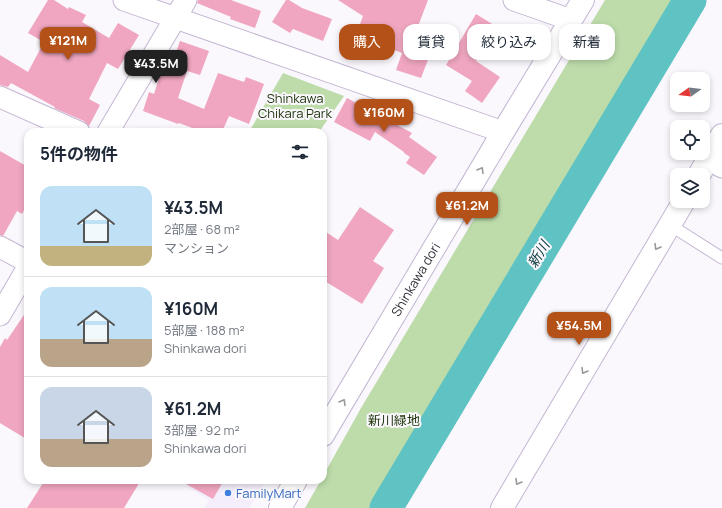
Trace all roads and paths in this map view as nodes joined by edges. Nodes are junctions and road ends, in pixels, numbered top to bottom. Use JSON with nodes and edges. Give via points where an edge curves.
{"nodes":[{"id":1,"x":124,"y":0,"type":"edge"},
{"id":2,"x":186,"y":0,"type":"edge"},
{"id":3,"x":514,"y":0,"type":"edge"},
{"id":4,"x":583,"y":0,"type":"edge"},
{"id":5,"x":176,"y":18,"type":"junction"},
{"id":6,"x":571,"y":20,"type":"junction"},
{"id":7,"x":0,"y":97,"type":"edge"},
{"id":8,"x":70,"y":128,"type":"edge"},
{"id":9,"x":110,"y":128,"type":"edge"},
{"id":10,"x":503,"y":132,"type":"junction"},
{"id":11,"x":722,"y":135,"type":"edge"},
{"id":12,"x":709,"y":167,"type":"edge"},
{"id":13,"x":680,"y":208,"type":"edge"},
{"id":14,"x":670,"y":225,"type":"junction"},
{"id":15,"x":0,"y":247,"type":"edge"},
{"id":16,"x":722,"y":258,"type":"edge"},
{"id":17,"x":24,"y":260,"type":"edge"},
{"id":18,"x":24,"y":274,"type":"edge"},
{"id":19,"x":0,"y":315,"type":"edge"},
{"id":20,"x":327,"y":428,"type":"edge"},
{"id":21,"x":294,"y":484,"type":"edge"},
{"id":22,"x":280,"y":508,"type":"edge"},
{"id":23,"x":502,"y":508,"type":"edge"}],
"edges":[{"from":1,"to":5,"type":"street"},
{"from":2,"to":5,"type":"street"},
{"from":3,"to":6,"type":"street"},
{"from":4,"to":6,"type":"street","name":"Shinkawa dori"},
{"from":5,"to":9,"type":"street"},
{"from":5,"to":10,"type":"street"},
{"from":6,"to":10,"type":"street","name":"Shinkawa dori"},
{"from":7,"to":8,"type":"street"},
{"from":20,"to":10,"type":"street","name":"Shinkawa dori","one_way":true},
{"from":11,"to":12,"type":"street"},
{"from":13,"to":14,"type":"street"},
{"from":14,"to":16,"type":"lane"},
{"from":14,"to":23,"type":"street","one_way":true},
{"from":15,"to":17,"type":"street"},
{"from":18,"to":19,"type":"street"},
{"from":21,"to":22,"type":"street"}]}
